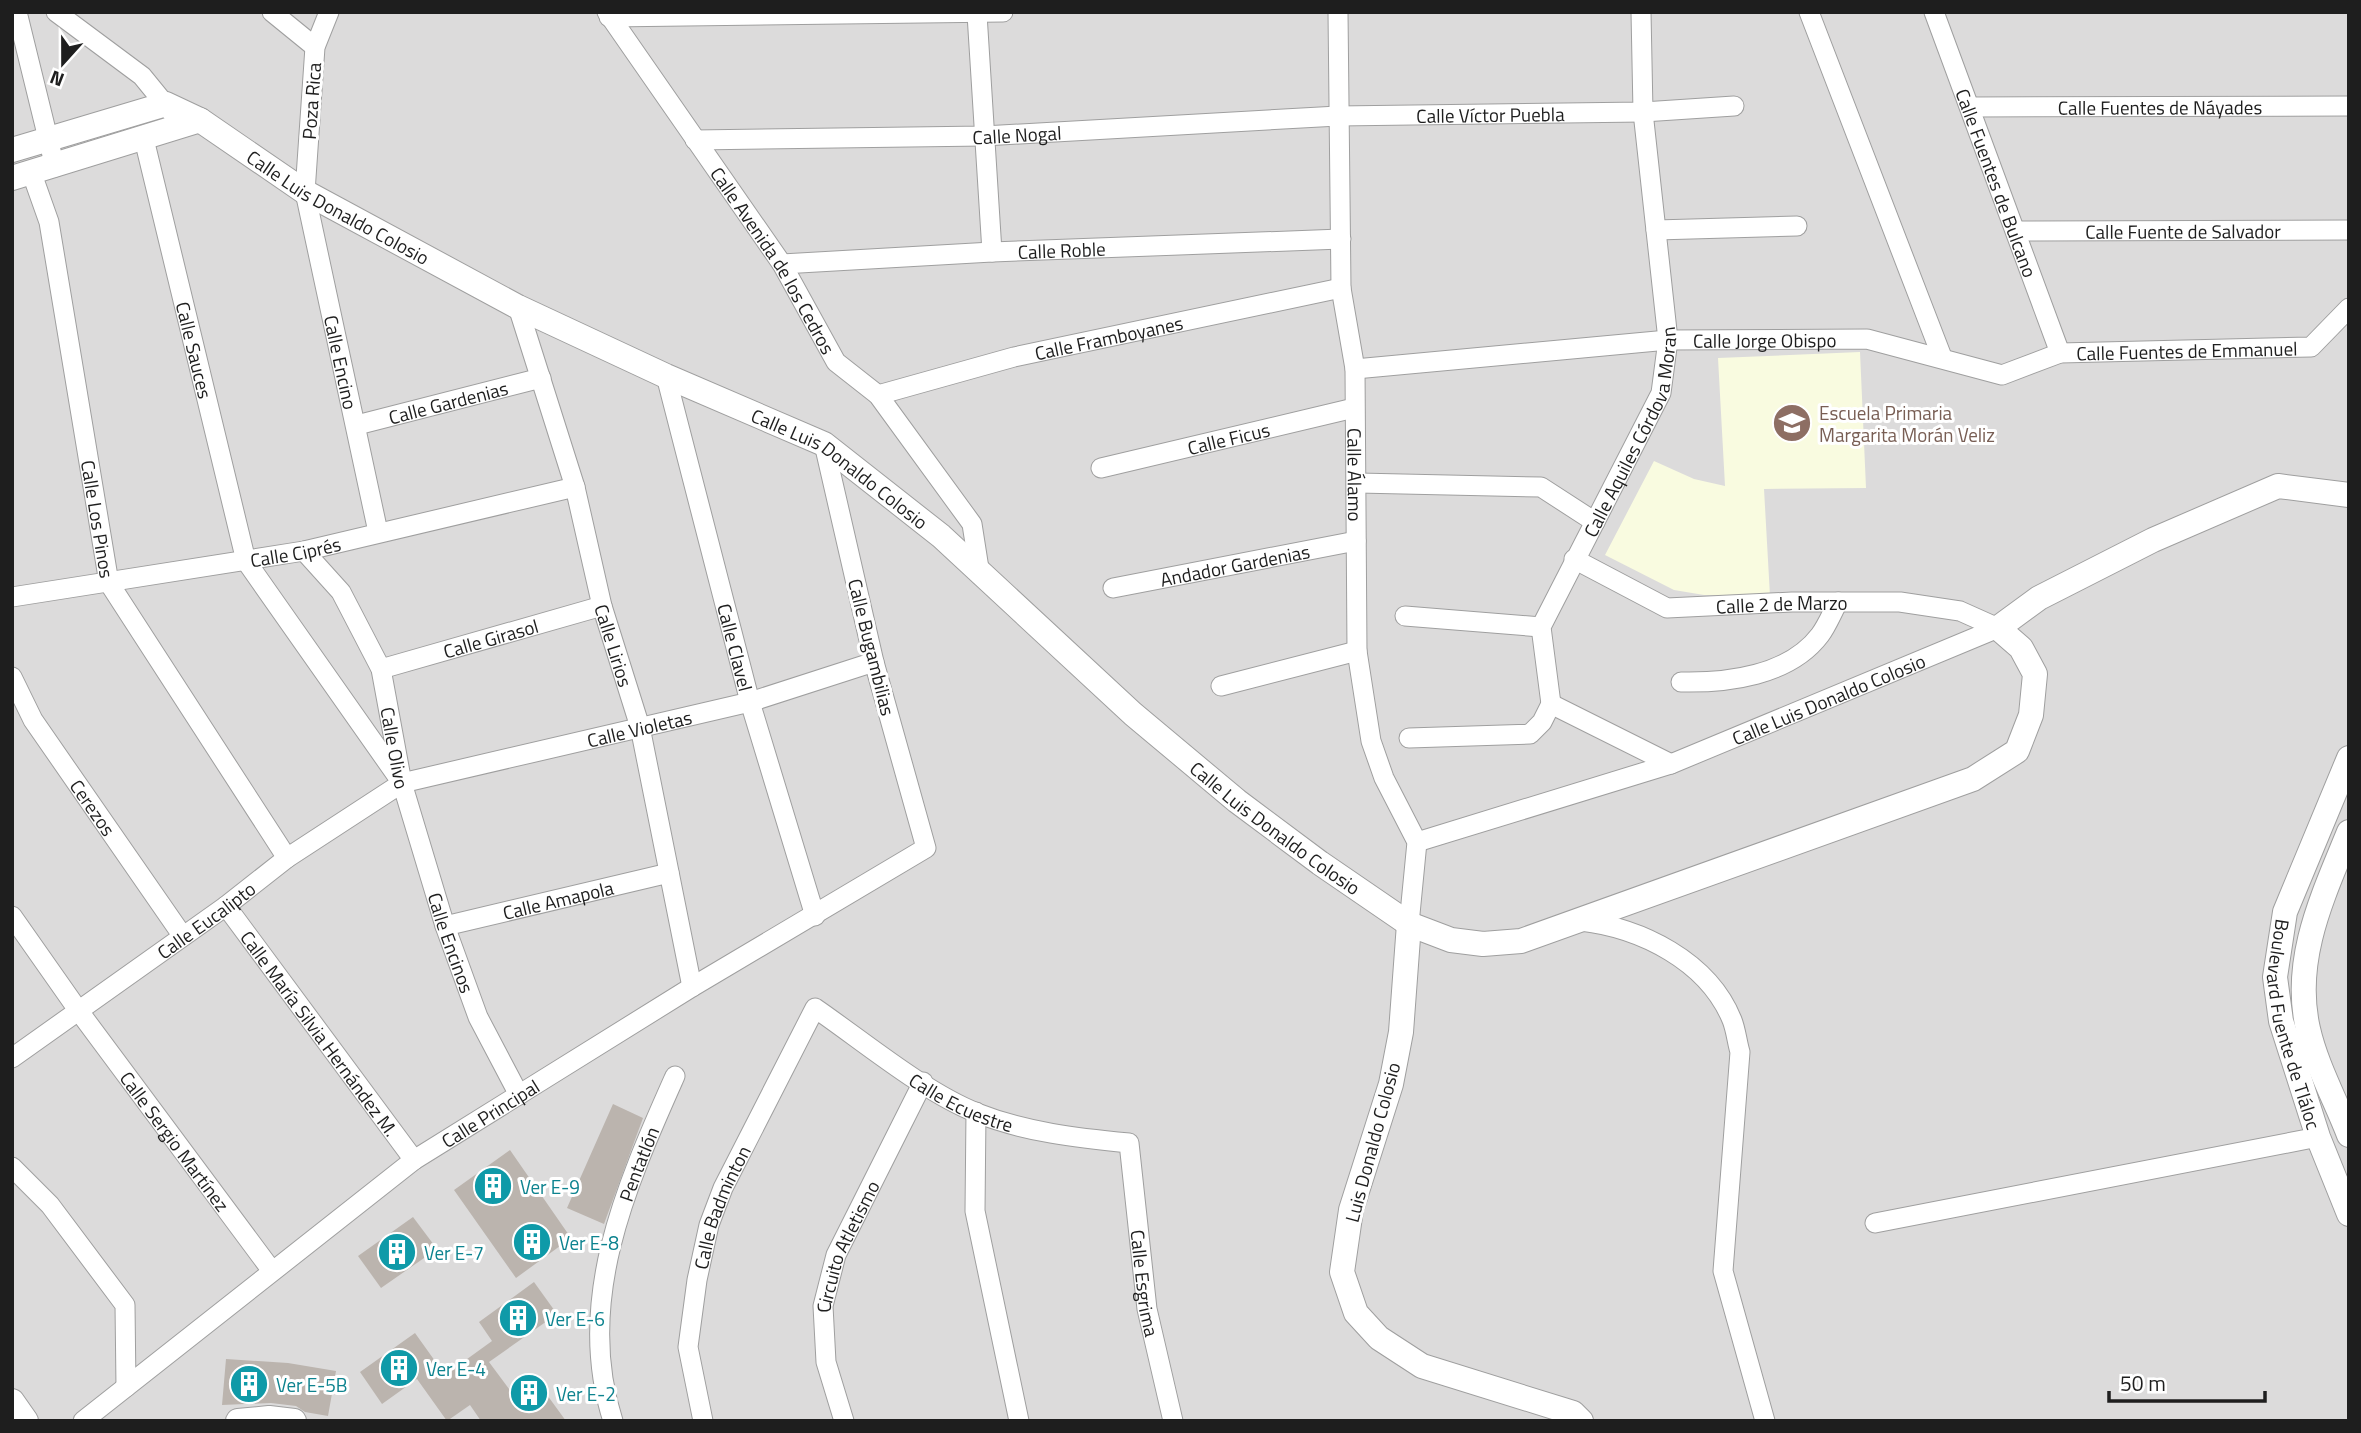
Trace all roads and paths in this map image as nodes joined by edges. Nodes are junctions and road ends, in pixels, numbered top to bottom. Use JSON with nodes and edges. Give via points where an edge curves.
{"nodes":[{"id":1,"x":16,"y":12,"type":"edge"},
{"id":2,"x":56,"y":12,"type":"edge"},
{"id":3,"x":272,"y":12,"type":"edge"},
{"id":4,"x":329,"y":12,"type":"edge"},
{"id":5,"x":1003,"y":12,"type":"edge"},
{"id":6,"x":1338,"y":12,"type":"edge"},
{"id":7,"x":1641,"y":12,"type":"edge"},
{"id":8,"x":1809,"y":12,"type":"edge"},
{"id":9,"x":1934,"y":12,"type":"edge"},
{"id":10,"x":608,"y":14,"type":"edge"},
{"id":11,"x":977,"y":14,"type":"junction"},
{"id":12,"x":315,"y":47,"type":"junction"},
{"id":13,"x":166,"y":104,"type":"junction"},
{"id":14,"x":1734,"y":106,"type":"dead end"},
{"id":15,"x":2349,"y":106,"type":"edge"},
{"id":16,"x":1971,"y":107,"type":"junction"},
{"id":17,"x":1643,"y":112,"type":"junction"},
{"id":18,"x":1338,"y":116,"type":"junction"},
{"id":19,"x":191,"y":123,"type":"junction"},
{"id":20,"x":984,"y":136,"type":"junction"},
{"id":21,"x":144,"y":139,"type":"junction"},
{"id":22,"x":48,"y":140,"type":"junction"},
{"id":23,"x":695,"y":140,"type":"junction"},
{"id":24,"x":12,"y":150,"type":"edge"},
{"id":25,"x":33,"y":173,"type":"edge"},
{"id":26,"x":305,"y":192,"type":"junction"},
{"id":27,"x":1797,"y":226,"type":"dead end"},
{"id":28,"x":1656,"y":230,"type":"junction"},
{"id":29,"x":2017,"y":230,"type":"junction"},
{"id":30,"x":2349,"y":230,"type":"edge"},
{"id":31,"x":1340,"y":239,"type":"junction"},
{"id":32,"x":992,"y":252,"type":"junction"},
{"id":33,"x":782,"y":264,"type":"junction"},
{"id":34,"x":1341,"y":288,"type":"junction"},
{"id":35,"x":518,"y":307,"type":"junction"},
{"id":36,"x":2349,"y":308,"type":"edge"},
{"id":37,"x":1668,"y":340,"type":"junction"},
{"id":38,"x":2060,"y":352,"type":"junction"},
{"id":39,"x":1942,"y":357,"type":"junction"},
{"id":40,"x":1355,"y":369,"type":"junction"},
{"id":41,"x":666,"y":376,"type":"junction"},
{"id":42,"x":541,"y":378,"type":"junction"},
{"id":43,"x":878,"y":395,"type":"junction"},
{"id":44,"x":1354,"y":408,"type":"junction"},
{"id":45,"x":357,"y":425,"type":"junction"},
{"id":46,"x":824,"y":444,"type":"junction"},
{"id":47,"x":1101,"y":468,"type":"dead end"},
{"id":48,"x":1358,"y":483,"type":"junction"},
{"id":49,"x":575,"y":487,"type":"junction"},
{"id":50,"x":2349,"y":495,"type":"edge"},
{"id":51,"x":1595,"y":522,"type":"junction"},
{"id":52,"x":378,"y":532,"type":"junction"},
{"id":53,"x":1356,"y":541,"type":"junction"},
{"id":54,"x":303,"y":551,"type":"junction"},
{"id":55,"x":1574,"y":559,"type":"junction"},
{"id":56,"x":246,"y":561,"type":"junction"},
{"id":57,"x":980,"y":575,"type":"junction"},
{"id":58,"x":109,"y":583,"type":"junction"},
{"id":59,"x":1113,"y":588,"type":"dead end"},
{"id":60,"x":12,"y":597,"type":"edge"},
{"id":61,"x":1838,"y":602,"type":"junction"},
{"id":62,"x":601,"y":606,"type":"junction"},
{"id":63,"x":1405,"y":616,"type":"dead end"},
{"id":64,"x":1541,"y":627,"type":"junction"},
{"id":65,"x":1998,"y":628,"type":"junction"},
{"id":66,"x":1357,"y":651,"type":"junction"},
{"id":67,"x":874,"y":662,"type":"junction"},
{"id":68,"x":381,"y":669,"type":"junction"},
{"id":69,"x":12,"y":677,"type":"edge"},
{"id":70,"x":1681,"y":682,"type":"dead end"},
{"id":71,"x":1221,"y":686,"type":"dead end"},
{"id":72,"x":750,"y":702,"type":"junction"},
{"id":73,"x":1551,"y":704,"type":"junction"},
{"id":74,"x":640,"y":727,"type":"junction"},
{"id":75,"x":1409,"y":738,"type":"dead end"},
{"id":76,"x":2349,"y":758,"type":"edge"},
{"id":77,"x":1671,"y":764,"type":"junction"},
{"id":78,"x":402,"y":783,"type":"junction"},
{"id":79,"x":2349,"y":832,"type":"edge"},
{"id":80,"x":1418,"y":842,"type":"junction"},
{"id":81,"x":926,"y":848,"type":"joint"},
{"id":82,"x":287,"y":858,"type":"junction"},
{"id":83,"x":669,"y":873,"type":"junction"},
{"id":84,"x":226,"y":906,"type":"junction"},
{"id":85,"x":12,"y":916,"type":"edge"},
{"id":86,"x":815,"y":916,"type":"junction"},
{"id":87,"x":1576,"y":920,"type":"junction"},
{"id":88,"x":1409,"y":924,"type":"junction"},
{"id":89,"x":445,"y":926,"type":"junction"},
{"id":90,"x":181,"y":935,"type":"junction"},
{"id":91,"x":692,"y":987,"type":"junction"},
{"id":92,"x":815,"y":1008,"type":"joint"},
{"id":93,"x":78,"y":1010,"type":"junction"},
{"id":94,"x":12,"y":1058,"type":"edge"},
{"id":95,"x":675,"y":1076,"type":"dead end"},
{"id":96,"x":923,"y":1082,"type":"junction"},
{"id":97,"x":519,"y":1095,"type":"junction"},
{"id":98,"x":976,"y":1112,"type":"junction"},
{"id":99,"x":2349,"y":1135,"type":"edge"},
{"id":100,"x":2318,"y":1137,"type":"junction"},
{"id":101,"x":1129,"y":1143,"type":"joint"},
{"id":102,"x":414,"y":1160,"type":"junction"},
{"id":103,"x":13,"y":1172,"type":"edge"},
{"id":104,"x":2349,"y":1214,"type":"edge"},
{"id":105,"x":1875,"y":1223,"type":"dead end"},
{"id":106,"x":272,"y":1271,"type":"junction"},
{"id":107,"x":126,"y":1387,"type":"junction"},
{"id":108,"x":12,"y":1401,"type":"edge"},
{"id":109,"x":26,"y":1421,"type":"edge"},
{"id":110,"x":83,"y":1421,"type":"edge"},
{"id":111,"x":238,"y":1421,"type":"edge"},
{"id":112,"x":294,"y":1421,"type":"edge"},
{"id":113,"x":613,"y":1421,"type":"edge"},
{"id":114,"x":703,"y":1421,"type":"edge"},
{"id":115,"x":844,"y":1421,"type":"edge"},
{"id":116,"x":1019,"y":1421,"type":"edge"},
{"id":117,"x":1173,"y":1421,"type":"edge"},
{"id":118,"x":1581,"y":1421,"type":"edge"},
{"id":119,"x":1765,"y":1421,"type":"edge"}],
"edges":[{"from":1,"to":22,"type":"street","name":"Calle Los Pinos"},
{"from":2,"to":13,"type":"street","via":[[142,76]]},
{"from":3,"to":12,"type":"street"},
{"from":4,"to":12,"type":"street","name":"Poza Rica"},
{"from":5,"to":11,"type":"street"},
{"from":6,"to":18,"type":"street","name":"Calle Álamo"},
{"from":7,"to":17,"type":"street","name":"Calle Aquiles Córdova Moran"},
{"from":8,"to":39,"type":"street"},
{"from":9,"to":16,"type":"street","name":"Calle Fuentes de Bulcano"},
{"from":10,"to":11,"type":"street"},
{"from":10,"to":23,"type":"street","name":"Calle Avenida de los Cedros"},
{"from":11,"to":20,"type":"street"},
{"from":12,"to":26,"type":"street","name":"Poza Rica"},
{"from":13,"to":19,"type":"street","name":"Calle Luis Donaldo Colosio"},
{"from":13,"to":22,"type":"street"},
{"from":14,"to":17,"type":"street","name":"Calle Víctor Puebla"},
{"from":15,"to":16,"type":"street","name":"Calle Fuentes de Náyades"},
{"from":16,"to":29,"type":"street","name":"Calle Fuentes de Bulcano"},
{"from":17,"to":18,"type":"street","name":"Calle Víctor Puebla"},
{"from":17,"to":28,"type":"street","name":"Calle Aquiles Córdova Moran"},
{"from":18,"to":20,"type":"street","name":"Calle Nogal"},
{"from":18,"to":31,"type":"street","name":"Calle Álamo"},
{"from":19,"to":21,"type":"street"},
{"from":19,"to":26,"type":"street","name":"Calle Luis Donaldo Colosio"},
{"from":20,"to":23,"type":"street","name":"Calle Nogal"},
{"from":20,"to":32,"type":"street"},
{"from":21,"to":25,"type":"street"},
{"from":21,"to":56,"type":"street","name":"Calle Sauces"},
{"from":22,"to":24,"type":"street"},
{"from":22,"to":25,"type":"street","name":"Calle Los Pinos"},
{"from":23,"to":33,"type":"street","name":"Calle Avenida de los Cedros"},
{"from":25,"to":58,"type":"street","name":"Calle Los Pinos","via":[[49,222]]},
{"from":26,"to":35,"type":"street","name":"Calle Luis Donaldo Colosio"},
{"from":26,"to":45,"type":"street","name":"Calle Encino"},
{"from":27,"to":28,"type":"street"},
{"from":28,"to":37,"type":"street","name":"Calle Aquiles Córdova Moran"},
{"from":29,"to":30,"type":"street","name":"Calle Fuente de Salvador"},
{"from":29,"to":38,"type":"street","name":"Calle Fuentes de Bulcano"},
{"from":31,"to":32,"type":"street","name":"Calle Roble"},
{"from":31,"to":34,"type":"street","name":"Calle Álamo"},
{"from":32,"to":33,"type":"street","name":"Calle Roble"},
{"from":33,"to":43,"type":"street","name":"Calle Avenida de los Cedros","via":[[836,362]]},
{"from":34,"to":40,"type":"street","name":"Calle Álamo"},
{"from":34,"to":43,"type":"street","name":"Calle Framboyanes","via":[[1014,357]]},
{"from":35,"to":41,"type":"street","name":"Calle Luis Donaldo Colosio"},
{"from":35,"to":42,"type":"street","name":"Calle Lirios"},
{"from":36,"to":38,"type":"street","name":"Calle Fuentes de Emmanuel","via":[[2311,348]]},
{"from":37,"to":39,"type":"street","name":"Calle Jorge Obispo","via":[[1867,339]]},
{"from":37,"to":40,"type":"street","name":"Calle Jorge Obispo"},
{"from":37,"to":51,"type":"street","name":"Calle Aquiles Córdova Moran","via":[[1661,393]]},
{"from":38,"to":39,"type":"street","name":"Calle Jorge Obispo","via":[[2002,376]]},
{"from":40,"to":44,"type":"street","name":"Calle Álamo"},
{"from":41,"to":46,"type":"street","name":"Calle Luis Donaldo Colosio"},
{"from":41,"to":72,"type":"street","name":"Calle Clavel"},
{"from":42,"to":45,"type":"street","name":"Calle Gardenias"},
{"from":42,"to":49,"type":"street","name":"Calle Lirios"},
{"from":43,"to":57,"type":"street","name":"Calle Avenida de los Cedros","via":[[972,524]]},
{"from":44,"to":47,"type":"street","name":"Calle Ficus"},
{"from":44,"to":48,"type":"street","name":"Calle Álamo"},
{"from":45,"to":52,"type":"street","name":"Calle Encino"},
{"from":46,"to":57,"type":"street","name":"Calle Luis Donaldo Colosio","via":[[932,528]]},
{"from":46,"to":67,"type":"street","name":"Calle Bugambilias"},
{"from":48,"to":51,"type":"street","via":[[1541,487]]},
{"from":48,"to":53,"type":"street","name":"Calle Álamo"},
{"from":49,"to":52,"type":"street","name":"Calle Ciprés"},
{"from":49,"to":62,"type":"street","name":"Calle Lirios"},
{"from":50,"to":65,"type":"street","via":[[2278,486],[2153,540],[2039,598]]},
{"from":51,"to":55,"type":"street","name":"Calle Aquiles Córdova Moran"},
{"from":52,"to":54,"type":"street","name":"Calle Ciprés"},
{"from":53,"to":59,"type":"street","name":"Andador Gardenias"},
{"from":53,"to":66,"type":"street","name":"Calle Álamo"},
{"from":54,"to":56,"type":"street","name":"Calle Ciprés"},
{"from":54,"to":68,"type":"street","name":"Calle Olivo","via":[[341,592]]},
{"from":55,"to":61,"type":"street","name":"Calle 2 de Marzo","via":[[1667,608]]},
{"from":55,"to":64,"type":"street","name":"Calle Aquiles Córdova Moran"},
{"from":56,"to":58,"type":"street","name":"Calle Ciprés"},
{"from":56,"to":78,"type":"street","name":"Calle Olivo"},
{"from":57,"to":88,"type":"street","name":"Calle Luis Donaldo Colosio","via":[[1237,802]]},
{"from":58,"to":60,"type":"street","name":"Calle Ciprés"},
{"from":58,"to":82,"type":"street","name":"Calle Los Pinos"},
{"from":61,"to":65,"type":"street","name":"Calle 2 de Marzo","via":[[1900,602],[1960,611]]},
{"from":61,"to":70,"type":"street","via":[[1819,637],[1790,660],[1745,678]]},
{"from":62,"to":68,"type":"street","name":"Calle Girasol"},
{"from":62,"to":74,"type":"street","name":"Calle Lirios"},
{"from":63,"to":64,"type":"street"},
{"from":64,"to":73,"type":"street"},
{"from":65,"to":77,"type":"street","name":"Calle Luis Donaldo Colosio"},
{"from":65,"to":87,"type":"street","name":"Calle Luis Donaldo Colosio","via":[[2021,648],[2035,674],[2031,715],[2017,751],[1973,779]]},
{"from":66,"to":71,"type":"street"},
{"from":66,"to":80,"type":"street","name":"Calle Álamo","via":[[1371,741],[1384,779]]},
{"from":67,"to":72,"type":"street","name":"Calle Violetas"},
{"from":67,"to":81,"type":"street","name":"Calle Bugambilias"},
{"from":68,"to":78,"type":"street","name":"Calle Olivo"},
{"from":69,"to":90,"type":"street","name":"Cerezos","via":[[33,720]]},
{"from":72,"to":74,"type":"street","name":"Calle Violetas"},
{"from":72,"to":86,"type":"street","name":"Calle Clavel"},
{"from":73,"to":75,"type":"street","via":[[1530,734]]},
{"from":73,"to":77,"type":"street"},
{"from":74,"to":78,"type":"street","name":"Calle Violetas"},
{"from":74,"to":83,"type":"street","name":"Calle Lirios"},
{"from":76,"to":100,"type":"street","name":"Boulevard Fuente de Tláloc","via":[[2285,912],[2275,976],[2281,1021]]},
{"from":77,"to":80,"type":"street","name":"Calle Luis Donaldo Colosio"},
{"from":78,"to":82,"type":"street","name":"Calle Eucalipto"},
{"from":78,"to":89,"type":"street","name":"Calle Encinos"},
{"from":79,"to":99,"type":"street","name":"Boulevard Fuente de Tláloc","via":[[2314,918],[2304,973],[2308,1029]]},
{"from":80,"to":88,"type":"street"},
{"from":81,"to":86,"type":"street","name":"Calle Principal"},
{"from":82,"to":84,"type":"street","name":"Calle Eucalipto"},
{"from":83,"to":89,"type":"street","name":"Calle Amapola"},
{"from":83,"to":91,"type":"street","name":"Calle Lirios"},
{"from":84,"to":90,"type":"street","name":"Calle Eucalipto"},
{"from":84,"to":102,"type":"street","name":"Calle María Silvia Hernández M."},
{"from":85,"to":93,"type":"street"},
{"from":86,"to":91,"type":"street","name":"Calle Principal"},
{"from":87,"to":88,"type":"street","name":"Calle Luis Donaldo Colosio","via":[[1521,940],[1483,944],[1451,940]]},
{"from":87,"to":119,"type":"street","via":[[1647,938],[1684,961],[1711,985],[1732,1021],[1740,1052],[1723,1271]]},
{"from":88,"to":118,"type":"street","name":"Luis Donaldo Colosio","via":[[1401,1032],[1391,1084],[1351,1210],[1342,1272],[1345,1282],[1364,1322],[1379,1338],[1422,1366],[1573,1413]]},
{"from":89,"to":97,"type":"street","name":"Calle Encinos","via":[[478,1017]]},
{"from":90,"to":93,"type":"street","name":"Calle Eucalipto"},
{"from":91,"to":97,"type":"street","name":"Calle Principal"},
{"from":92,"to":96,"type":"street","name":"Calle Ecuestre"},
{"from":92,"to":114,"type":"street","name":"Calle Badminton","via":[[723,1188],[709,1225],[688,1347]]},
{"from":93,"to":94,"type":"street","name":"Calle Eucalipto"},
{"from":93,"to":106,"type":"street","name":"Calle Sergio Martínez"},
{"from":95,"to":113,"type":"street","name":"Pentatlón","via":[[625,1194],[609,1247],[601,1296],[601,1356]]},
{"from":96,"to":98,"type":"street","name":"Calle Ecuestre"},
{"from":96,"to":115,"type":"street","name":"Circuito Atletismo","via":[[836,1255],[823,1306],[827,1362]]},
{"from":97,"to":102,"type":"street","name":"Calle Principal"},
{"from":98,"to":101,"type":"street","name":"Calle Ecuestre","via":[[1062,1137]]},
{"from":98,"to":116,"type":"street","via":[[975,1211]]},
{"from":100,"to":104,"type":"street","name":"Boulevard Fuente de Tláloc"},
{"from":100,"to":105,"type":"street"},
{"from":101,"to":117,"type":"street","name":"Calle Esgrima","via":[[1147,1309]]},
{"from":102,"to":106,"type":"street","name":"Calle Principal"},
{"from":103,"to":107,"type":"street","via":[[50,1205],[125,1305]]},
{"from":106,"to":107,"type":"street","name":"Calle Principal"},
{"from":107,"to":110,"type":"street","name":"Calle Principal"},
{"from":108,"to":109,"type":"street"},
{"from":111,"to":112,"type":"street"}]}
